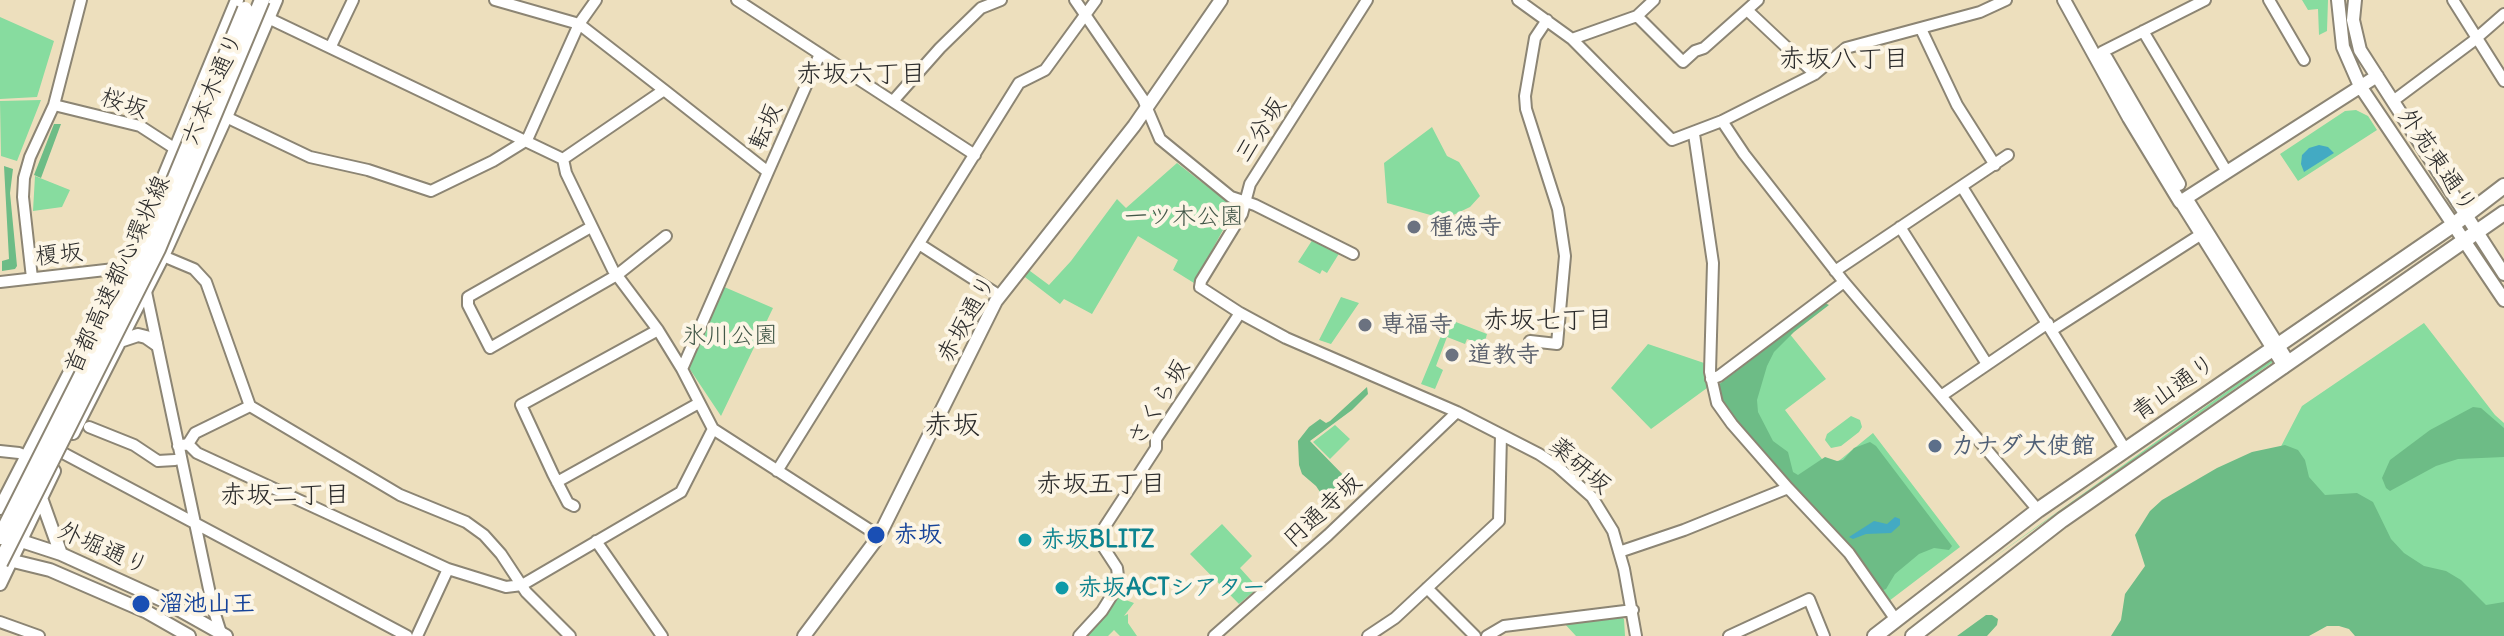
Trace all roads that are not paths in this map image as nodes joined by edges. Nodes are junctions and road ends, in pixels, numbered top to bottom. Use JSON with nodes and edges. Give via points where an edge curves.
{"nodes":[{"id":1,"x":81,"y":0,"type":"edge"},
{"id":2,"x":260,"y":0,"type":"edge"},
{"id":3,"x":276,"y":0,"type":"edge"},
{"id":4,"x":353,"y":0,"type":"edge"},
{"id":5,"x":495,"y":0,"type":"edge"},
{"id":6,"x":596,"y":0,"type":"edge"},
{"id":7,"x":737,"y":0,"type":"edge"},
{"id":8,"x":1001,"y":0,"type":"edge"},
{"id":9,"x":1075,"y":0,"type":"edge"},
{"id":10,"x":1096,"y":0,"type":"edge"},
{"id":11,"x":1221,"y":0,"type":"edge"},
{"id":12,"x":1367,"y":0,"type":"edge"},
{"id":13,"x":1518,"y":0,"type":"edge"},
{"id":14,"x":1654,"y":0,"type":"edge"},
{"id":15,"x":1758,"y":0,"type":"edge"},
{"id":16,"x":2006,"y":0,"type":"edge"},
{"id":17,"x":2064,"y":0,"type":"edge"},
{"id":18,"x":2073,"y":0,"type":"edge"},
{"id":19,"x":2205,"y":0,"type":"edge"},
{"id":20,"x":2269,"y":0,"type":"edge"},
{"id":21,"x":2338,"y":0,"type":"edge"},
{"id":22,"x":2453,"y":0,"type":"edge"},
{"id":23,"x":2358,"y":1,"type":"edge"},
{"id":24,"x":978,"y":4,"type":"edge"},
{"id":25,"x":246,"y":5,"type":"edge"},
{"id":26,"x":1747,"y":10,"type":"junction"},
{"id":27,"x":2504,"y":14,"type":"edge"},
{"id":28,"x":1084,"y":16,"type":"junction"},
{"id":29,"x":1637,"y":16,"type":"junction"},
{"id":30,"x":268,"y":18,"type":"junction"},
{"id":31,"x":1547,"y":20,"type":"junction"},
{"id":32,"x":579,"y":24,"type":"junction"},
{"id":33,"x":245,"y":29,"type":"junction"},
{"id":34,"x":1921,"y":29,"type":"junction"},
{"id":35,"x":226,"y":30,"type":"junction"},
{"id":36,"x":2143,"y":31,"type":"junction"},
{"id":37,"x":2476,"y":36,"type":"junction"},
{"id":38,"x":1572,"y":39,"type":"junction"},
{"id":39,"x":331,"y":46,"type":"junction"},
{"id":40,"x":2102,"y":52,"type":"junction"},
{"id":41,"x":820,"y":54,"type":"junction"},
{"id":42,"x":2304,"y":60,"type":"dead end"},
{"id":43,"x":1815,"y":74,"type":"junction"},
{"id":44,"x":2502,"y":75,"type":"edge"},
{"id":45,"x":2377,"y":76,"type":"junction"},
{"id":46,"x":2360,"y":86,"type":"junction"},
{"id":47,"x":664,"y":90,"type":"junction"},
{"id":48,"x":893,"y":101,"type":"junction"},
{"id":49,"x":2393,"y":101,"type":"junction"},
{"id":50,"x":54,"y":105,"type":"junction"},
{"id":51,"x":1147,"y":109,"type":"junction"},
{"id":52,"x":226,"y":117,"type":"junction"},
{"id":53,"x":1722,"y":121,"type":"junction"},
{"id":54,"x":186,"y":126,"type":"junction"},
{"id":55,"x":1694,"y":134,"type":"junction"},
{"id":56,"x":527,"y":140,"type":"junction"},
{"id":57,"x":177,"y":150,"type":"junction"},
{"id":58,"x":975,"y":155,"type":"junction"},
{"id":59,"x":2008,"y":155,"type":"dead end"},
{"id":60,"x":563,"y":159,"type":"junction"},
{"id":61,"x":1995,"y":165,"type":"junction"},
{"id":62,"x":768,"y":172,"type":"junction"},
{"id":63,"x":2227,"y":172,"type":"junction"},
{"id":64,"x":2504,"y":186,"type":"edge"},
{"id":65,"x":1962,"y":187,"type":"junction"},
{"id":66,"x":2184,"y":200,"type":"junction"},
{"id":67,"x":1243,"y":202,"type":"junction"},
{"id":68,"x":2504,"y":213,"type":"edge"},
{"id":69,"x":2466,"y":215,"type":"junction"},
{"id":70,"x":2453,"y":225,"type":"junction"},
{"id":71,"x":591,"y":227,"type":"junction"},
{"id":72,"x":1900,"y":227,"type":"junction"},
{"id":73,"x":2477,"y":233,"type":"junction"},
{"id":74,"x":2200,"y":235,"type":"junction"},
{"id":75,"x":666,"y":236,"type":"dead end"},
{"id":76,"x":2464,"y":243,"type":"junction"},
{"id":77,"x":136,"y":244,"type":"junction"},
{"id":78,"x":919,"y":244,"type":"junction"},
{"id":79,"x":1353,"y":254,"type":"dead end"},
{"id":80,"x":163,"y":256,"type":"junction"},
{"id":81,"x":141,"y":265,"type":"junction"},
{"id":82,"x":123,"y":268,"type":"junction"},
{"id":83,"x":1835,"y":271,"type":"junction"},
{"id":84,"x":2504,"y":274,"type":"edge"},
{"id":85,"x":617,"y":275,"type":"junction"},
{"id":86,"x":32,"y":278,"type":"junction"},
{"id":87,"x":0,"y":282,"type":"edge"},
{"id":88,"x":1844,"y":282,"type":"junction"},
{"id":89,"x":1200,"y":287,"type":"joint"},
{"id":90,"x":146,"y":291,"type":"junction"},
{"id":91,"x":1000,"y":296,"type":"junction"},
{"id":92,"x":2504,"y":300,"type":"edge"},
{"id":93,"x":1240,"y":313,"type":"junction"},
{"id":94,"x":2050,"y":327,"type":"junction"},
{"id":95,"x":658,"y":330,"type":"junction"},
{"id":96,"x":120,"y":341,"type":"junction"},
{"id":97,"x":1530,"y":341,"type":"dead end"},
{"id":98,"x":156,"y":344,"type":"junction"},
{"id":99,"x":2274,"y":346,"type":"junction"},
{"id":100,"x":1987,"y":364,"type":"junction"},
{"id":101,"x":2287,"y":366,"type":"junction"},
{"id":102,"x":682,"y":369,"type":"junction"},
{"id":103,"x":1711,"y":379,"type":"junction"},
{"id":104,"x":1941,"y":396,"type":"junction"},
{"id":105,"x":699,"y":403,"type":"junction"},
{"id":106,"x":250,"y":406,"type":"junction"},
{"id":107,"x":1457,"y":412,"type":"junction"},
{"id":108,"x":85,"y":422,"type":"junction"},
{"id":109,"x":713,"y":429,"type":"junction"},
{"id":110,"x":1501,"y":435,"type":"junction"},
{"id":111,"x":51,"y":445,"type":"junction"},
{"id":112,"x":183,"y":445,"type":"junction"},
{"id":113,"x":2125,"y":449,"type":"junction"},
{"id":114,"x":0,"y":451,"type":"edge"},
{"id":115,"x":63,"y":453,"type":"junction"},
{"id":116,"x":26,"y":456,"type":"junction"},
{"id":117,"x":175,"y":460,"type":"dead end"},
{"id":118,"x":777,"y":471,"type":"junction"},
{"id":119,"x":557,"y":482,"type":"junction"},
{"id":120,"x":1788,"y":488,"type":"junction"},
{"id":121,"x":4,"y":494,"type":"edge"},
{"id":122,"x":41,"y":498,"type":"junction"},
{"id":123,"x":574,"y":506,"type":"dead end"},
{"id":124,"x":0,"y":508,"type":"edge"},
{"id":125,"x":2038,"y":510,"type":"junction"},
{"id":126,"x":197,"y":525,"type":"junction"},
{"id":127,"x":879,"y":536,"type":"junction"},
{"id":128,"x":1,"y":538,"type":"edge"},
{"id":129,"x":20,"y":540,"type":"junction"},
{"id":130,"x":596,"y":541,"type":"junction"},
{"id":131,"x":1619,"y":552,"type":"junction"},
{"id":132,"x":61,"y":554,"type":"junction"},
{"id":133,"x":3,"y":559,"type":"edge"},
{"id":134,"x":448,"y":569,"type":"junction"},
{"id":135,"x":0,"y":584,"type":"edge"},
{"id":136,"x":522,"y":585,"type":"junction"},
{"id":137,"x":1427,"y":588,"type":"junction"},
{"id":138,"x":1633,"y":610,"type":"junction"},
{"id":139,"x":1896,"y":620,"type":"junction"},
{"id":140,"x":0,"y":622,"type":"edge"},
{"id":141,"x":223,"y":635,"type":"edge"},
{"id":142,"x":39,"y":636,"type":"edge"},
{"id":143,"x":189,"y":636,"type":"edge"},
{"id":144,"x":407,"y":636,"type":"edge"},
{"id":145,"x":417,"y":636,"type":"edge"},
{"id":146,"x":570,"y":636,"type":"edge"},
{"id":147,"x":662,"y":636,"type":"edge"},
{"id":148,"x":804,"y":636,"type":"edge"},
{"id":149,"x":1079,"y":636,"type":"edge"},
{"id":150,"x":1214,"y":636,"type":"edge"},
{"id":151,"x":1368,"y":636,"type":"edge"},
{"id":152,"x":1475,"y":636,"type":"edge"},
{"id":153,"x":1487,"y":636,"type":"edge"},
{"id":154,"x":1636,"y":636,"type":"edge"},
{"id":155,"x":1729,"y":636,"type":"edge"},
{"id":156,"x":1824,"y":636,"type":"edge"},
{"id":157,"x":1875,"y":636,"type":"edge"},
{"id":158,"x":1913,"y":636,"type":"edge"}],
"edges":[{"from":1,"to":50,"type":"street"},
{"from":2,"to":25,"type":"main road"},
{"from":2,"to":133,"type":"highway","name":"首都高速都心環状線","bridge":true,"via":[[158,249]]},
{"from":3,"to":30,"type":"main road","name":"六本木通り"},
{"from":4,"to":39,"type":"street"},
{"from":5,"to":32,"type":"street"},
{"from":6,"to":32,"type":"street"},
{"from":7,"to":41,"type":"street"},
{"from":8,"to":24,"type":"street"},
{"from":9,"to":28,"type":"street"},
{"from":10,"to":28,"type":"street"},
{"from":11,"to":51,"type":"main road","name":"赤坂通り"},
{"from":12,"to":67,"type":"street","name":"三分坂"},
{"from":13,"to":31,"type":"street"},
{"from":14,"to":29,"type":"street"},
{"from":15,"to":26,"type":"street"},
{"from":16,"to":34,"type":"street"},
{"from":17,"to":66,"type":"main road","via":[[2129,118]]},
{"from":18,"to":40,"type":"main road"},
{"from":19,"to":36,"type":"street"},
{"from":20,"to":42,"type":"street"},
{"from":21,"to":46,"type":"main road","name":"外苑東通り","via":[[2343,47]]},
{"from":22,"to":37,"type":"street"},
{"from":23,"to":45,"type":"main road","name":"外苑東通り","via":[[2353,20],[2360,50]]},
{"from":24,"to":48,"type":"street"},
{"from":25,"to":33,"type":"main road"},
{"from":25,"to":35,"type":"main road","name":"六本木通り"},
{"from":25,"to":35,"type":"main road","via":[[241,27]]},
{"from":25,"to":128,"type":"highway","name":"首都高速都心環状線","bridge":true,"via":[[148,243]]},
{"from":26,"to":29,"type":"street","via":[[1683,62]]},
{"from":26,"to":43,"type":"street"},
{"from":27,"to":37,"type":"street"},
{"from":28,"to":51,"type":"street"},
{"from":28,"to":58,"type":"street","via":[[1045,70],[1019,83]]},
{"from":29,"to":38,"type":"street"},
{"from":30,"to":33,"type":"main road"},
{"from":30,"to":39,"type":"street"},
{"from":30,"to":52,"type":"main road","name":"六本木通り"},
{"from":31,"to":38,"type":"street"},
{"from":31,"to":97,"type":"street","via":[[1535,38],[1525,96],[1558,209],[1565,256],[1557,344]]},
{"from":32,"to":47,"type":"street"},
{"from":32,"to":56,"type":"street"},
{"from":33,"to":54,"type":"main road","via":[[206,111]]},
{"from":33,"to":81,"type":"main road"},
{"from":34,"to":43,"type":"street","via":[[1846,48]]},
{"from":34,"to":61,"type":"street","via":[[1957,105]]},
{"from":35,"to":54,"type":"main road","name":"六本木通り"},
{"from":36,"to":40,"type":"street"},
{"from":36,"to":63,"type":"street"},
{"from":37,"to":44,"type":"street"},
{"from":37,"to":49,"type":"street"},
{"from":38,"to":55,"type":"street","via":[[1672,140]]},
{"from":39,"to":56,"type":"street"},
{"from":40,"to":66,"type":"main road"},
{"from":41,"to":48,"type":"street"},
{"from":41,"to":62,"type":"street","name":"転坂"},
{"from":43,"to":53,"type":"street"},
{"from":45,"to":46,"type":"main road"},
{"from":45,"to":49,"type":"main road","name":"外苑東通り"},
{"from":46,"to":63,"type":"main road"},
{"from":46,"to":70,"type":"main road","name":"外苑東通り"},
{"from":47,"to":60,"type":"street"},
{"from":47,"to":62,"type":"street"},
{"from":48,"to":58,"type":"street"},
{"from":49,"to":69,"type":"main road","name":"外苑東通り"},
{"from":50,"to":57,"type":"street","name":"桜坂","via":[[140,126]]},
{"from":50,"to":86,"type":"street","via":[[30,157],[23,189]]},
{"from":51,"to":67,"type":"street","via":[[1160,139]]},
{"from":51,"to":91,"type":"main road","name":"赤坂通り"},
{"from":52,"to":56,"type":"street","via":[[310,157],[431,191]]},
{"from":52,"to":80,"type":"main road","name":"六本木通り"},
{"from":53,"to":55,"type":"street"},
{"from":53,"to":83,"type":"street"},
{"from":54,"to":57,"type":"main road","name":"六本木通り"},
{"from":55,"to":103,"type":"street","via":[[1713,263]]},
{"from":56,"to":60,"type":"street"},
{"from":57,"to":77,"type":"main road","name":"六本木通り"},
{"from":58,"to":78,"type":"street"},
{"from":59,"to":61,"type":"street"},
{"from":60,"to":71,"type":"street"},
{"from":61,"to":65,"type":"street"},
{"from":62,"to":102,"type":"street","name":"転坂"},
{"from":63,"to":66,"type":"main road"},
{"from":64,"to":69,"type":"highway","name":"青山通り"},
{"from":65,"to":72,"type":"street"},
{"from":65,"to":94,"type":"street"},
{"from":66,"to":74,"type":"street"},
{"from":66,"to":99,"type":"street"},
{"from":67,"to":79,"type":"street"},
{"from":67,"to":89,"type":"street","name":"三分坂","via":[[1242,214]]},
{"from":68,"to":73,"type":"highway","name":"青山通り"},
{"from":69,"to":70,"type":"highway","name":"青山通り"},
{"from":69,"to":73,"type":"main road","name":"外苑東通り"},
{"from":70,"to":76,"type":"main road","name":"外苑東通り"},
{"from":70,"to":99,"type":"highway","name":"青山通り"},
{"from":71,"to":85,"type":"street"},
{"from":71,"to":85,"type":"street","via":[[468,297],[490,348]]},
{"from":72,"to":83,"type":"street"},
{"from":72,"to":100,"type":"street"},
{"from":73,"to":76,"type":"highway","name":"青山通り"},
{"from":73,"to":84,"type":"main road","name":"外苑東通り"},
{"from":74,"to":94,"type":"street"},
{"from":74,"to":99,"type":"street"},
{"from":75,"to":85,"type":"street"},
{"from":76,"to":92,"type":"main road","name":"外苑東通り"},
{"from":76,"to":101,"type":"highway","name":"青山通り"},
{"from":77,"to":81,"type":"street"},
{"from":77,"to":82,"type":"main road","name":"六本木通り"},
{"from":78,"to":91,"type":"street"},
{"from":78,"to":118,"type":"street"},
{"from":80,"to":90,"type":"main road","name":"六本木通り"},
{"from":80,"to":106,"type":"street","via":[[194,269],[206,282]]},
{"from":81,"to":90,"type":"street"},
{"from":81,"to":111,"type":"main road"},
{"from":82,"to":86,"type":"street","name":"榎坂"},
{"from":82,"to":116,"type":"main road","name":"六本木通り"},
{"from":83,"to":88,"type":"street"},
{"from":85,"to":95,"type":"street"},
{"from":86,"to":87,"type":"street","name":"榎坂"},
{"from":88,"to":103,"type":"street"},
{"from":88,"to":104,"type":"street"},
{"from":89,"to":93,"type":"street","name":"薬研坂"},
{"from":90,"to":96,"type":"main road","name":"六本木通り"},
{"from":90,"to":98,"type":"street"},
{"from":91,"to":127,"type":"main road","name":"赤坂通り"},
{"from":93,"to":107,"type":"street","name":"薬研坂"},
{"from":93,"to":149,"type":"street","name":"さくら坂","via":[[1102,531],[1102,545],[1117,568],[1119,584]]},
{"from":94,"to":100,"type":"street"},
{"from":94,"to":113,"type":"street"},
{"from":95,"to":102,"type":"street"},
{"from":95,"to":119,"type":"street","via":[[521,405]]},
{"from":96,"to":98,"type":"main road","via":[[138,335]]},
{"from":96,"to":108,"type":"main road","name":"六本木通り"},
{"from":98,"to":112,"type":"street"},
{"from":99,"to":101,"type":"street"},
{"from":99,"to":113,"type":"highway","name":"青山通り"},
{"from":100,"to":104,"type":"street"},
{"from":101,"to":158,"type":"highway","name":"青山通り","via":[[2047,531]]},
{"from":102,"to":105,"type":"street"},
{"from":103,"to":120,"type":"street","via":[[1717,403]]},
{"from":104,"to":125,"type":"street"},
{"from":105,"to":109,"type":"street"},
{"from":105,"to":119,"type":"street"},
{"from":106,"to":112,"type":"street","via":[[195,433]]},
{"from":106,"to":136,"type":"street","via":[[400,495],[466,522],[484,535]]},
{"from":107,"to":110,"type":"street","name":"薬研坂"},
{"from":107,"to":150,"type":"street","name":"円通寺坂"},
{"from":108,"to":111,"type":"main road"},
{"from":108,"to":115,"type":"main road","name":"六本木通り"},
{"from":108,"to":117,"type":"street","via":[[158,461]]},
{"from":109,"to":118,"type":"street"},
{"from":109,"to":130,"type":"street","via":[[681,492]]},
{"from":110,"to":131,"type":"street","name":"薬研坂","via":[[1548,460],[1592,497]]},
{"from":110,"to":137,"type":"street","via":[[1499,521]]},
{"from":111,"to":128,"type":"main road"},
{"from":112,"to":126,"type":"street"},
{"from":112,"to":134,"type":"street"},
{"from":113,"to":125,"type":"highway","name":"青山通り"},
{"from":114,"to":116,"type":"street"},
{"from":115,"to":122,"type":"main road","name":"六本木通り"},
{"from":115,"to":126,"type":"street"},
{"from":116,"to":121,"type":"main road","name":"六本木通り"},
{"from":118,"to":127,"type":"street"},
{"from":119,"to":123,"type":"street"},
{"from":120,"to":131,"type":"street"},
{"from":120,"to":139,"type":"street","via":[[1849,553]]},
{"from":121,"to":124,"type":"main road","name":"六本木通り"},
{"from":122,"to":129,"type":"main road","name":"六本木通り"},
{"from":122,"to":132,"type":"main road"},
{"from":125,"to":139,"type":"highway","name":"青山通り"},
{"from":126,"to":141,"type":"street"},
{"from":126,"to":144,"type":"street"},
{"from":127,"to":148,"type":"main road","name":"赤坂通り"},
{"from":128,"to":129,"type":"main road","name":"外堀通り"},
{"from":129,"to":132,"type":"main road","name":"外堀通り"},
{"from":129,"to":133,"type":"main road","name":"六本木通り"},
{"from":130,"to":136,"type":"street"},
{"from":130,"to":147,"type":"street"},
{"from":131,"to":138,"type":"street","name":"薬研坂"},
{"from":132,"to":141,"type":"main road","name":"外堀通り","via":[[162,600]]},
{"from":133,"to":135,"type":"main road","name":"六本木通り"},
{"from":133,"to":143,"type":"main road","name":"外堀通り","via":[[50,570]]},
{"from":134,"to":136,"type":"street","via":[[506,587]]},
{"from":134,"to":145,"type":"street"},
{"from":136,"to":146,"type":"street"},
{"from":137,"to":151,"type":"street"},
{"from":137,"to":152,"type":"street"},
{"from":138,"to":153,"type":"street","via":[[1504,626]]},
{"from":138,"to":154,"type":"street","name":"薬研坂"},
{"from":139,"to":157,"type":"highway","name":"青山通り"},
{"from":140,"to":142,"type":"street"},
{"from":155,"to":156,"type":"street","via":[[1809,599]]}]}
